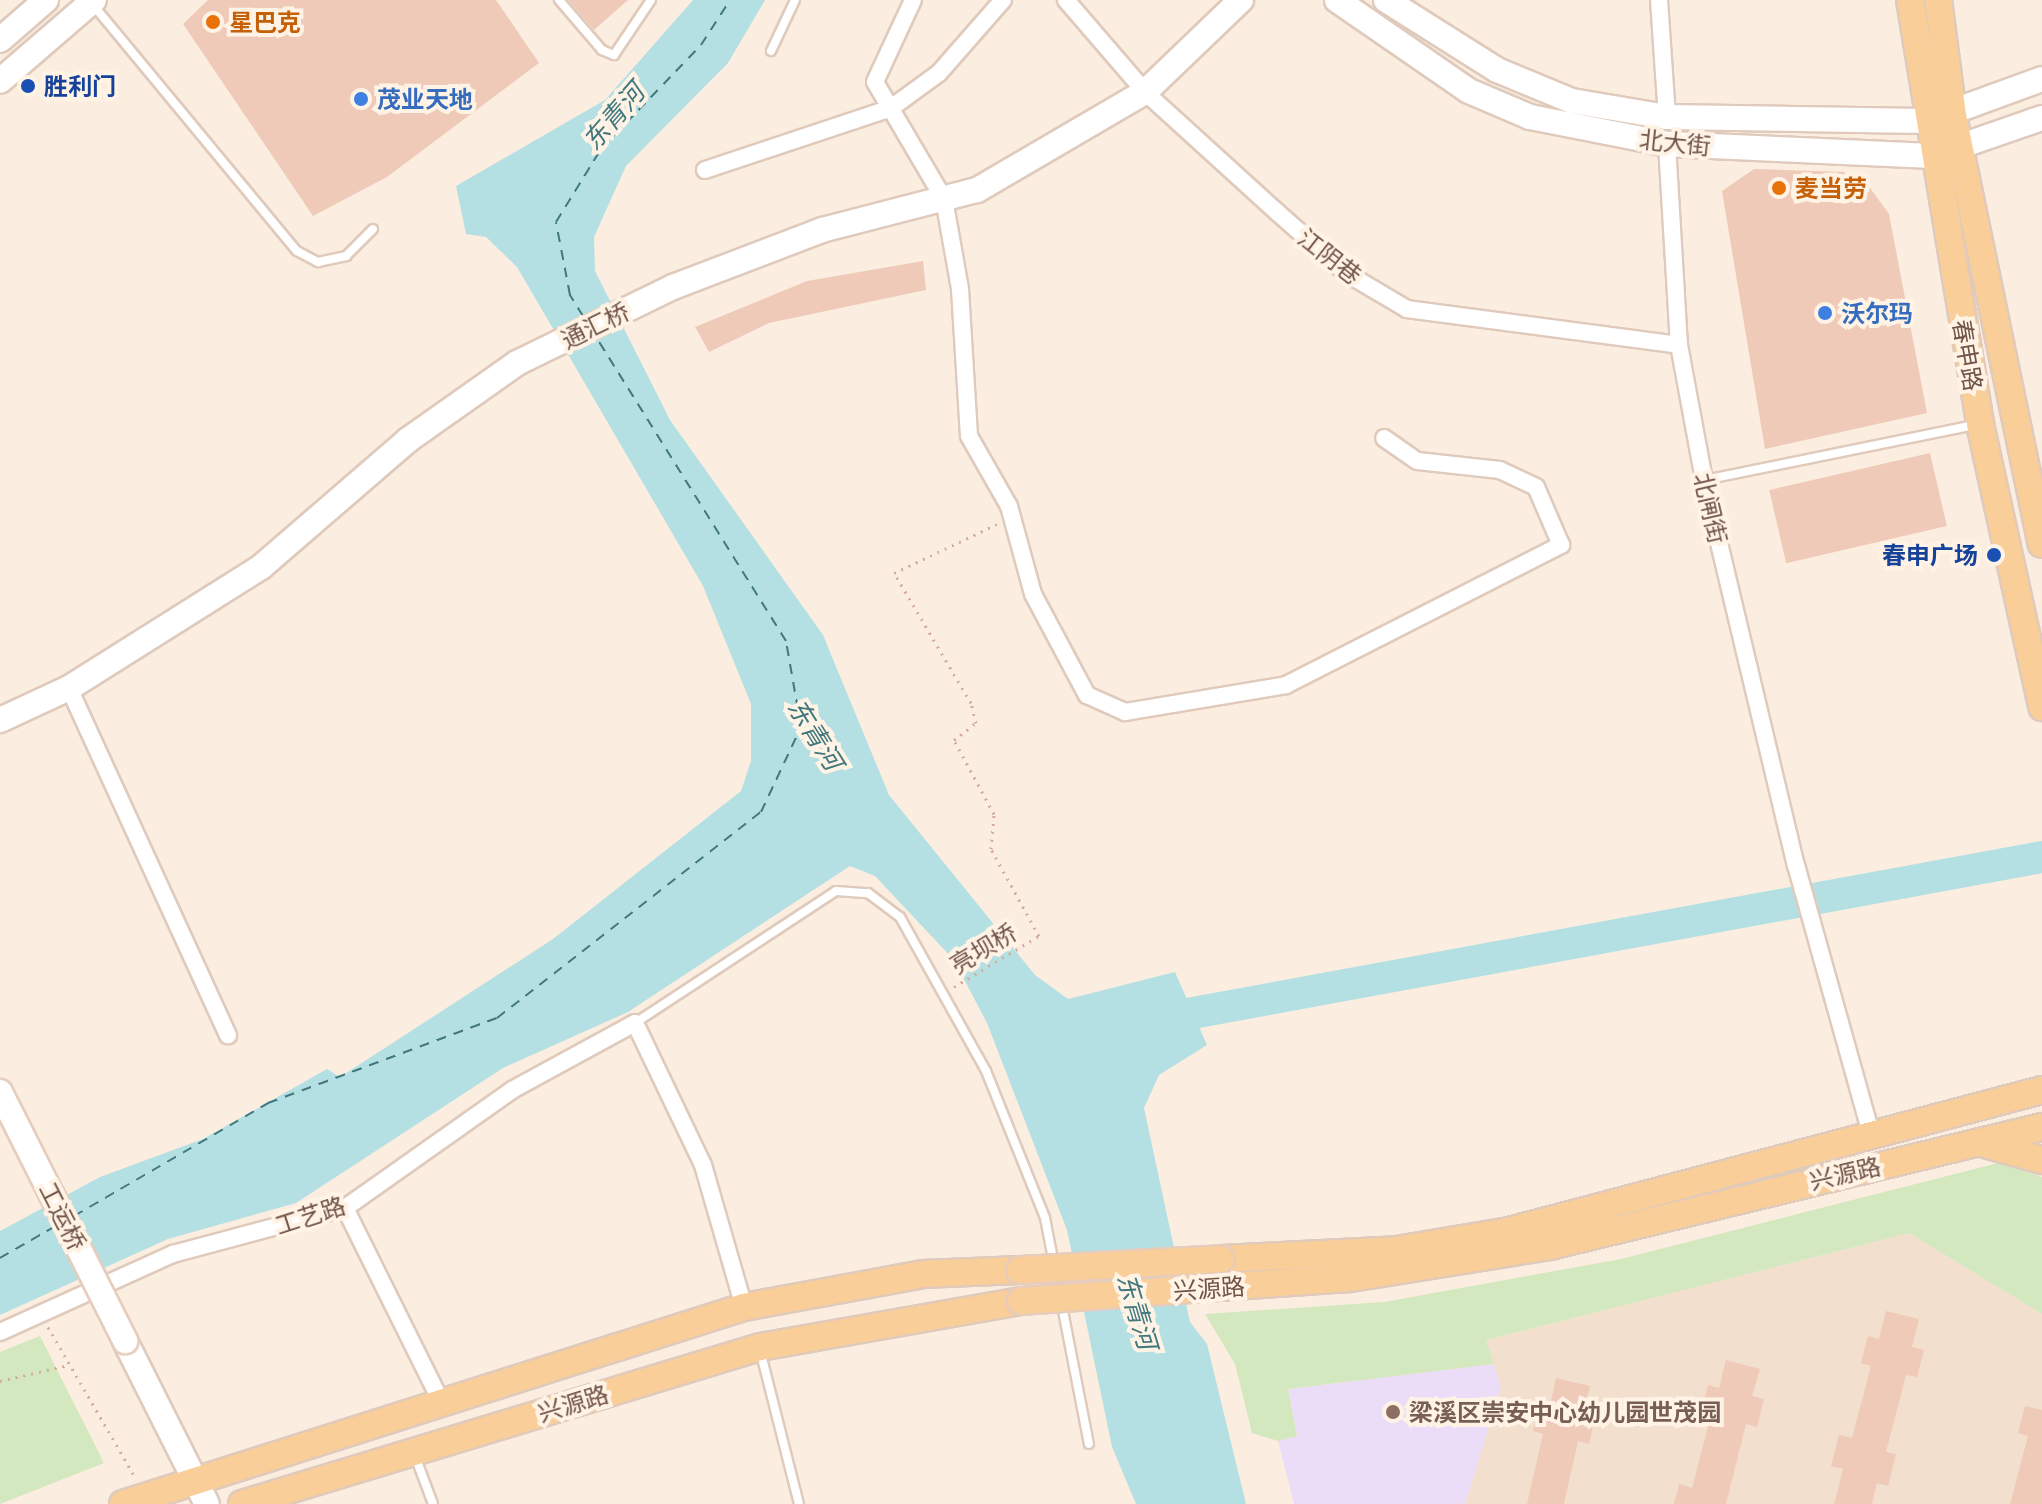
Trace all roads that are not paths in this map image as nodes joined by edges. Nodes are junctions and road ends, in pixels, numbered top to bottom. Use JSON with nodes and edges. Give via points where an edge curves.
{"nodes":[{"id":1,"x":46,"y":0,"type":"edge"},
{"id":2,"x":559,"y":0,"type":"edge"},
{"id":3,"x":651,"y":0,"type":"edge"},
{"id":4,"x":795,"y":0,"type":"edge"},
{"id":5,"x":913,"y":0,"type":"edge"},
{"id":6,"x":1003,"y":0,"type":"edge"},
{"id":7,"x":1066,"y":0,"type":"edge"},
{"id":8,"x":1241,"y":0,"type":"edge"},
{"id":9,"x":1337,"y":0,"type":"edge"},
{"id":10,"x":1386,"y":0,"type":"edge"},
{"id":11,"x":1659,"y":0,"type":"edge"},
{"id":12,"x":1910,"y":0,"type":"edge"},
{"id":13,"x":1938,"y":0,"type":"edge"},
{"id":14,"x":92,"y":1,"type":"edge"},
{"id":15,"x":0,"y":40,"type":"edge"},
{"id":16,"x":771,"y":51,"type":"dead end"},
{"id":17,"x":2042,"y":79,"type":"edge"},
{"id":18,"x":0,"y":81,"type":"edge"},
{"id":19,"x":1145,"y":92,"type":"junction"},
{"id":20,"x":891,"y":108,"type":"junction"},
{"id":21,"x":1953,"y":116,"type":"junction"},
{"id":22,"x":1667,"y":117,"type":"junction"},
{"id":23,"x":2042,"y":118,"type":"edge"},
{"id":24,"x":1927,"y":121,"type":"junction"},
{"id":25,"x":1667,"y":144,"type":"junction"},
{"id":26,"x":1960,"y":152,"type":"junction"},
{"id":27,"x":1932,"y":156,"type":"junction"},
{"id":28,"x":705,"y":170,"type":"dead end"},
{"id":29,"x":944,"y":199,"type":"junction"},
{"id":30,"x":373,"y":229,"type":"dead end"},
{"id":31,"x":1679,"y":345,"type":"junction"},
{"id":32,"x":1980,"y":424,"type":"junction"},
{"id":33,"x":1384,"y":438,"type":"dead end"},
{"id":34,"x":1704,"y":480,"type":"junction"},
{"id":35,"x":2042,"y":544,"type":"edge"},
{"id":36,"x":69,"y":688,"type":"junction"},
{"id":37,"x":2042,"y":707,"type":"edge"},
{"id":38,"x":0,"y":720,"type":"edge"},
{"id":39,"x":635,"y":1023,"type":"junction"},
{"id":40,"x":228,"y":1035,"type":"dead end"},
{"id":41,"x":2042,"y":1090,"type":"edge"},
{"id":42,"x":0,"y":1092,"type":"edge"},
{"id":43,"x":2042,"y":1127,"type":"edge"},
{"id":44,"x":1871,"y":1134,"type":"junction"},
{"id":45,"x":1978,"y":1142,"type":"junction"},
{"id":46,"x":2042,"y":1160,"type":"edge"},
{"id":47,"x":345,"y":1208,"type":"junction"},
{"id":48,"x":744,"y":1307,"type":"junction"},
{"id":49,"x":0,"y":1332,"type":"edge"},
{"id":50,"x":760,"y":1347,"type":"junction"},
{"id":51,"x":441,"y":1401,"type":"junction"},
{"id":52,"x":1089,"y":1444,"type":"dead end"},
{"id":53,"x":413,"y":1451,"type":"junction"},
{"id":54,"x":195,"y":1480,"type":"junction"},
{"id":55,"x":133,"y":1501,"type":"edge"},
{"id":56,"x":207,"y":1504,"type":"edge"},
{"id":57,"x":242,"y":1504,"type":"edge"},
{"id":58,"x":433,"y":1504,"type":"edge"},
{"id":59,"x":799,"y":1504,"type":"edge"}],
"edges":[{"from":1,"to":15,"type":"main road"},
{"from":2,"to":3,"type":"lane","via":[[602,50],[614,55]]},
{"from":4,"to":16,"type":"lane"},
{"from":5,"to":20,"type":"street","via":[[881,56],[875,82]]},
{"from":6,"to":20,"type":"street","via":[[939,73]]},
{"from":7,"to":19,"type":"street","name":"江阴巷"},
{"from":8,"to":19,"type":"main road","name":"通汇桥"},
{"from":9,"to":25,"type":"main road","name":"北大街","via":[[1469,91],[1530,117]]},
{"from":10,"to":22,"type":"main road","name":"北大街","via":[[1419,26],[1572,101]]},
{"from":11,"to":22,"type":"street"},
{"from":12,"to":24,"type":"main road","name":"春申路"},
{"from":13,"to":21,"type":"main road","name":"春申路"},
{"from":14,"to":18,"type":"main road"},
{"from":14,"to":30,"type":"lane","via":[[297,251],[318,262],[346,256]]},
{"from":17,"to":21,"type":"main road","name":"北大街"},
{"from":19,"to":29,"type":"main road","name":"通汇桥","via":[[977,190]]},
{"from":19,"to":31,"type":"street","name":"江阴巷","via":[[1346,273],[1407,309]]},
{"from":20,"to":28,"type":"street"},
{"from":20,"to":29,"type":"street"},
{"from":21,"to":24,"type":"main road","name":"北大街"},
{"from":21,"to":26,"type":"main road","name":"春申路"},
{"from":22,"to":24,"type":"main road","name":"北大街"},
{"from":23,"to":26,"type":"main road","name":"北大街"},
{"from":24,"to":27,"type":"main road","name":"春申路"},
{"from":25,"to":27,"type":"main road","name":"北大街"},
{"from":25,"to":31,"type":"street","name":"北闸街"},
{"from":26,"to":27,"type":"main road","name":"北大街"},
{"from":26,"to":35,"type":"main road","name":"春申路"},
{"from":27,"to":32,"type":"main road","name":"春申路"},
{"from":29,"to":33,"type":"street","via":[[960,289],[969,436],[1012,517],[1033,594],[1087,695],[1125,712],[1286,685],[1561,545],[1536,487],[1500,470],[1417,461]]},
{"from":29,"to":36,"type":"main road","name":"通汇桥","via":[[822,230],[673,287],[517,363],[408,440],[261,567]]},
{"from":31,"to":34,"type":"street","name":"北闸街"},
{"from":32,"to":34,"type":"lane"},
{"from":32,"to":37,"type":"main road","name":"春申路"},
{"from":34,"to":44,"type":"street","name":"北闸街","via":[[1796,865]]},
{"from":36,"to":38,"type":"main road","name":"通汇桥"},
{"from":36,"to":40,"type":"street"},
{"from":39,"to":47,"type":"street","name":"工艺路","via":[[512,1090]]},
{"from":39,"to":48,"type":"street","via":[[703,1165]]},
{"from":39,"to":52,"type":"lane","via":[[836,891],[868,893],[900,917],[946,991],[1045,1218]]},
{"from":41,"to":44,"type":"main road","name":"兴源路"},
{"from":42,"to":54,"type":"main road","name":"工运桥","bridge":true},
{"from":43,"to":45,"type":"main road","name":"兴源路"},
{"from":44,"to":48,"type":"main road","name":"兴源路","bridge":true,"via":[[1509,1231],[1396,1250],[923,1274]]},
{"from":45,"to":46,"type":"main road"},
{"from":45,"to":50,"type":"main road","name":"兴源路","bridge":true,"via":[[1550,1246],[1350,1278],[1021,1301]]},
{"from":47,"to":49,"type":"street","name":"工艺路","via":[[173,1254]]},
{"from":47,"to":51,"type":"street"},
{"from":48,"to":51,"type":"main road","name":"兴源路"},
{"from":50,"to":53,"type":"main road","name":"兴源路"},
{"from":50,"to":59,"type":"lane"},
{"from":51,"to":54,"type":"main road","name":"兴源路"},
{"from":53,"to":57,"type":"main road","name":"兴源路"},
{"from":53,"to":58,"type":"lane"},
{"from":54,"to":55,"type":"main road","name":"兴源路"},
{"from":54,"to":56,"type":"main road","name":"工运桥"}]}
